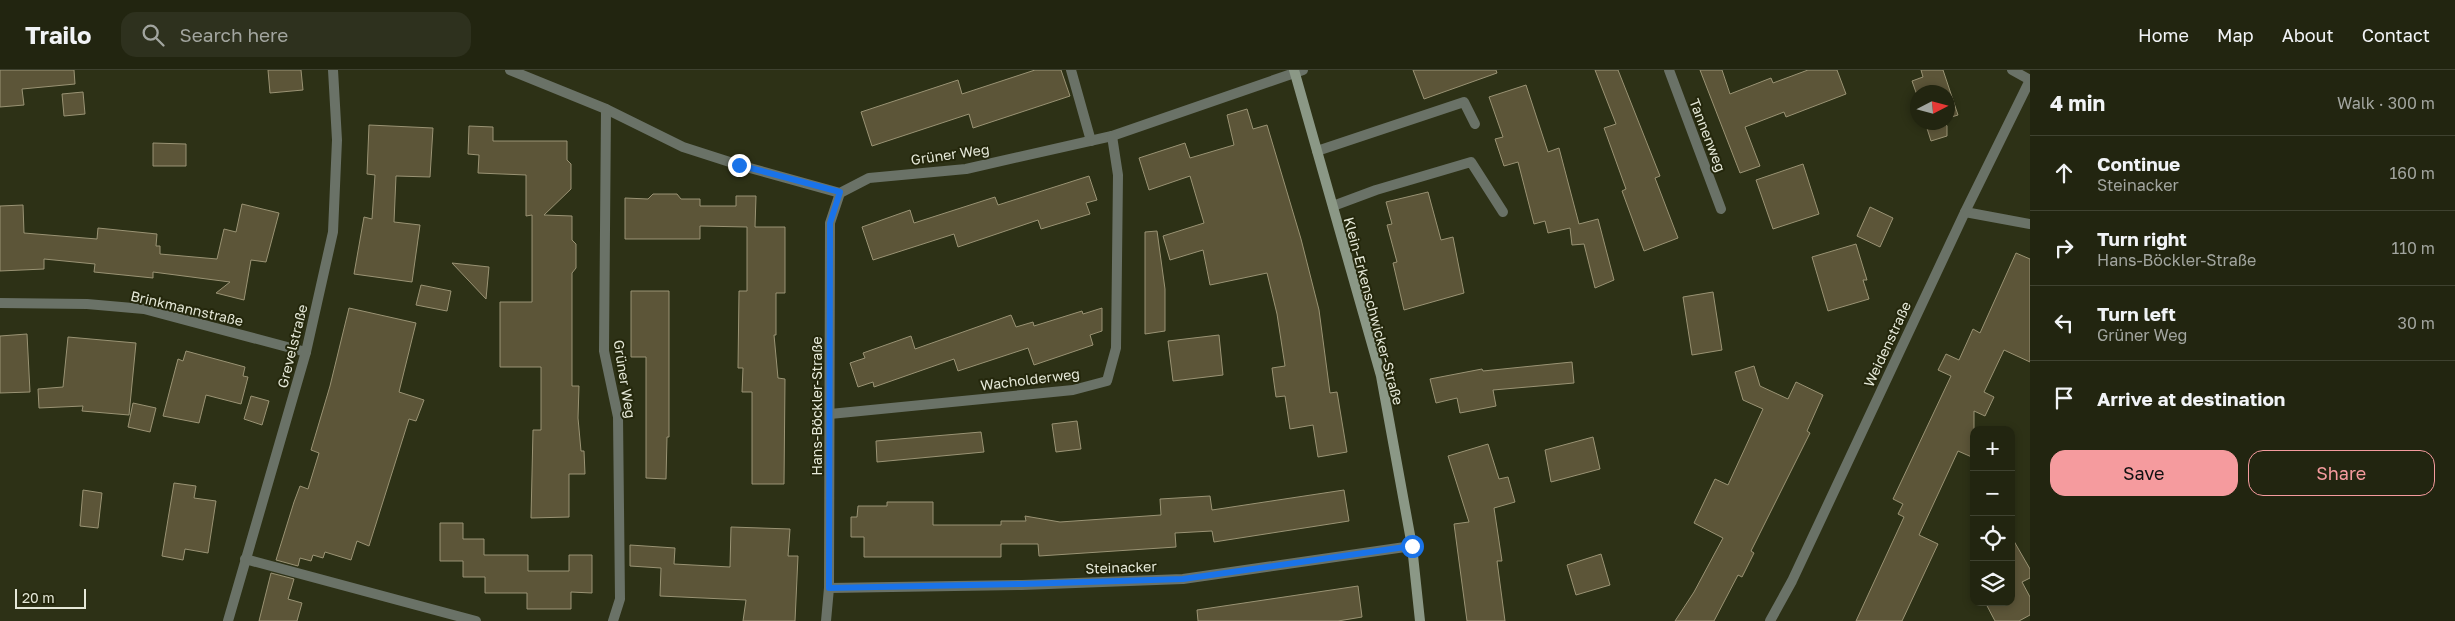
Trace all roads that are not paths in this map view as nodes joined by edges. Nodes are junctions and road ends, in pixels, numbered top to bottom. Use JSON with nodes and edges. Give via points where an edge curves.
{"nodes":[{"id":1,"x":333,"y":70,"type":"edge"},
{"id":2,"x":510,"y":70,"type":"edge"},
{"id":3,"x":1071,"y":70,"type":"edge"},
{"id":4,"x":1669,"y":70,"type":"edge"},
{"id":5,"x":2012,"y":70,"type":"edge"},
{"id":6,"x":1297,"y":71,"type":"edge"},
{"id":7,"x":2030,"y":80,"type":"edge"},
{"id":8,"x":606,"y":109,"type":"junction"},
{"id":9,"x":1475,"y":124,"type":"dead end"},
{"id":10,"x":1112,"y":136,"type":"junction"},
{"id":11,"x":1091,"y":141,"type":"junction"},
{"id":12,"x":1317,"y":151,"type":"junction"},
{"id":13,"x":840,"y":192,"type":"junction"},
{"id":14,"x":1333,"y":206,"type":"junction"},
{"id":15,"x":1721,"y":209,"type":"dead end"},
{"id":16,"x":1503,"y":212,"type":"dead end"},
{"id":17,"x":1965,"y":212,"type":"junction"},
{"id":18,"x":2030,"y":224,"type":"edge"},
{"id":19,"x":0,"y":303,"type":"edge"},
{"id":20,"x":306,"y":352,"type":"junction"},
{"id":21,"x":830,"y":414,"type":"junction"},
{"id":22,"x":1412,"y":546,"type":"junction"},
{"id":23,"x":244,"y":559,"type":"junction"},
{"id":24,"x":829,"y":588,"type":"junction"},
{"id":25,"x":228,"y":621,"type":"edge"},
{"id":26,"x":476,"y":621,"type":"edge"},
{"id":27,"x":613,"y":621,"type":"edge"},
{"id":28,"x":826,"y":621,"type":"edge"},
{"id":29,"x":1420,"y":621,"type":"edge"},
{"id":30,"x":1770,"y":621,"type":"edge"}],
"edges":[{"from":1,"to":20,"type":"street","name":"Grevelstraße","via":[[337,140],[333,232]]},
{"from":2,"to":8,"type":"street"},
{"from":3,"to":11,"type":"street"},
{"from":4,"to":15,"type":"street","name":"Tannenweg"},
{"from":5,"to":7,"type":"street"},
{"from":6,"to":10,"type":"street","name":"Grüner Weg"},
{"from":6,"to":12,"type":"street","name":"Klein-Erkenschwicker-Straße"},
{"from":7,"to":17,"type":"street","name":"Weidenstraße"},
{"from":8,"to":13,"type":"street","via":[[684,147]]},
{"from":8,"to":27,"type":"street","name":"Grüner Weg","via":[[604,351],[618,417],[620,600]]},
{"from":9,"to":12,"type":"street","via":[[1464,102]]},
{"from":10,"to":11,"type":"street","name":"Grüner Weg"},
{"from":10,"to":21,"type":"street","name":"Wacholderweg","via":[[1118,175],[1116,348],[1107,381],[1074,390]]},
{"from":11,"to":13,"type":"street","name":"Grüner Weg","via":[[966,168],[869,178]]},
{"from":12,"to":14,"type":"street","name":"Klein-Erkenschwicker-Straße"},
{"from":13,"to":21,"type":"street","name":"Hans-Böckler-Straße","via":[[830,223]]},
{"from":14,"to":16,"type":"street","via":[[1471,162]]},
{"from":14,"to":22,"type":"street","name":"Klein-Erkenschwicker-Straße","via":[[1380,376]]},
{"from":17,"to":18,"type":"street"},
{"from":17,"to":30,"type":"street","name":"Weidenstraße","via":[[1792,581]]},
{"from":19,"to":20,"type":"street","name":"Brinkmannstraße","via":[[87,304],[144,310]]},
{"from":20,"to":23,"type":"street","name":"Grevelstraße"},
{"from":21,"to":24,"type":"street","name":"Hans-Böckler-Straße"},
{"from":22,"to":24,"type":"street","name":"Steinacker","via":[[1183,579]]},
{"from":22,"to":29,"type":"street","name":"Klein-Erkenschwicker-Straße"},
{"from":23,"to":25,"type":"street","name":"Grevelstraße"},
{"from":23,"to":26,"type":"street"},
{"from":24,"to":28,"type":"street","name":"Hans-Böckler-Straße"}]}
